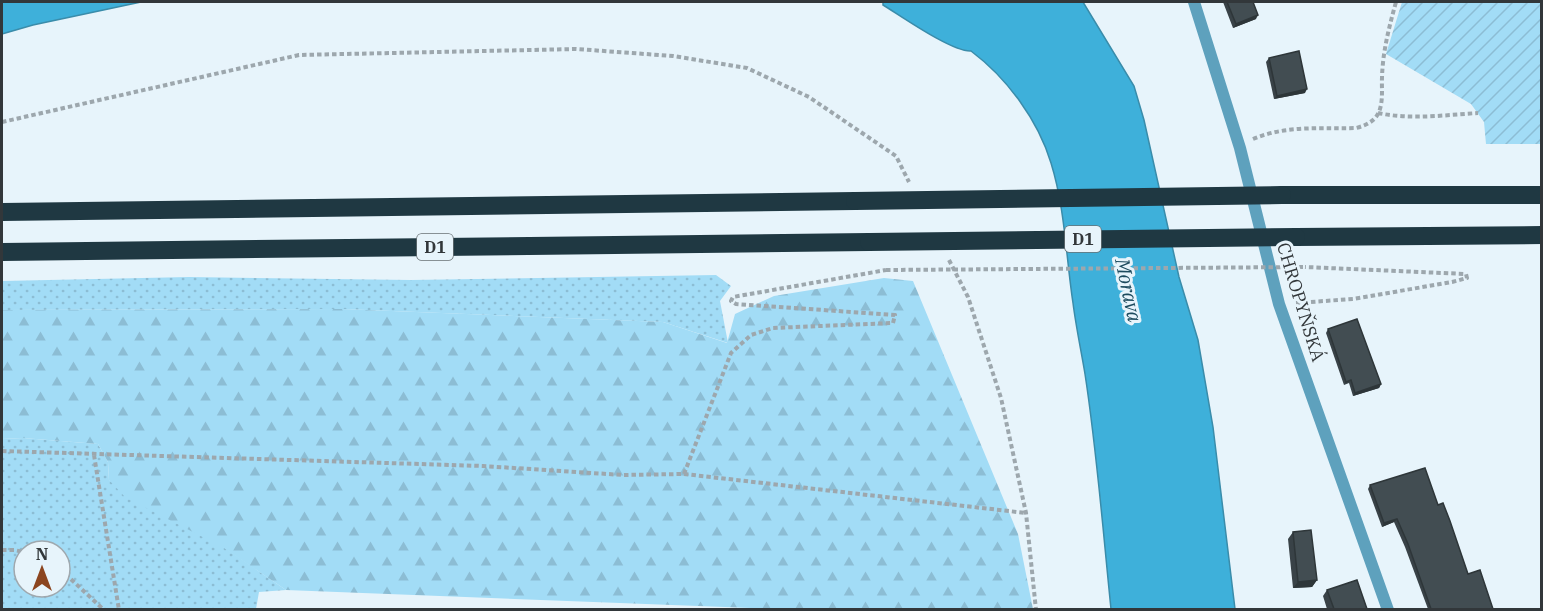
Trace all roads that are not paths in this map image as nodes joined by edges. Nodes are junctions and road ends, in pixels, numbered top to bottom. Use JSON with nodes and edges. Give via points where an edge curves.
{"nodes":[{"id":1,"x":1194,"y":2,"type":"edge"},
{"id":2,"x":1542,"y":195,"type":"edge"},
{"id":3,"x":2,"y":212,"type":"edge"},
{"id":4,"x":1542,"y":235,"type":"edge"},
{"id":5,"x":2,"y":252,"type":"edge"},
{"id":6,"x":1388,"y":609,"type":"edge"}],
"edges":[{"from":1,"to":6,"type":"street","name":"CHROPYŇSKÁ","via":[[1240,148],[1279,304]]},
{"from":2,"to":3,"type":"highway","bridge":true},
{"from":4,"to":5,"type":"highway","number":"D1","bridge":true}]}
